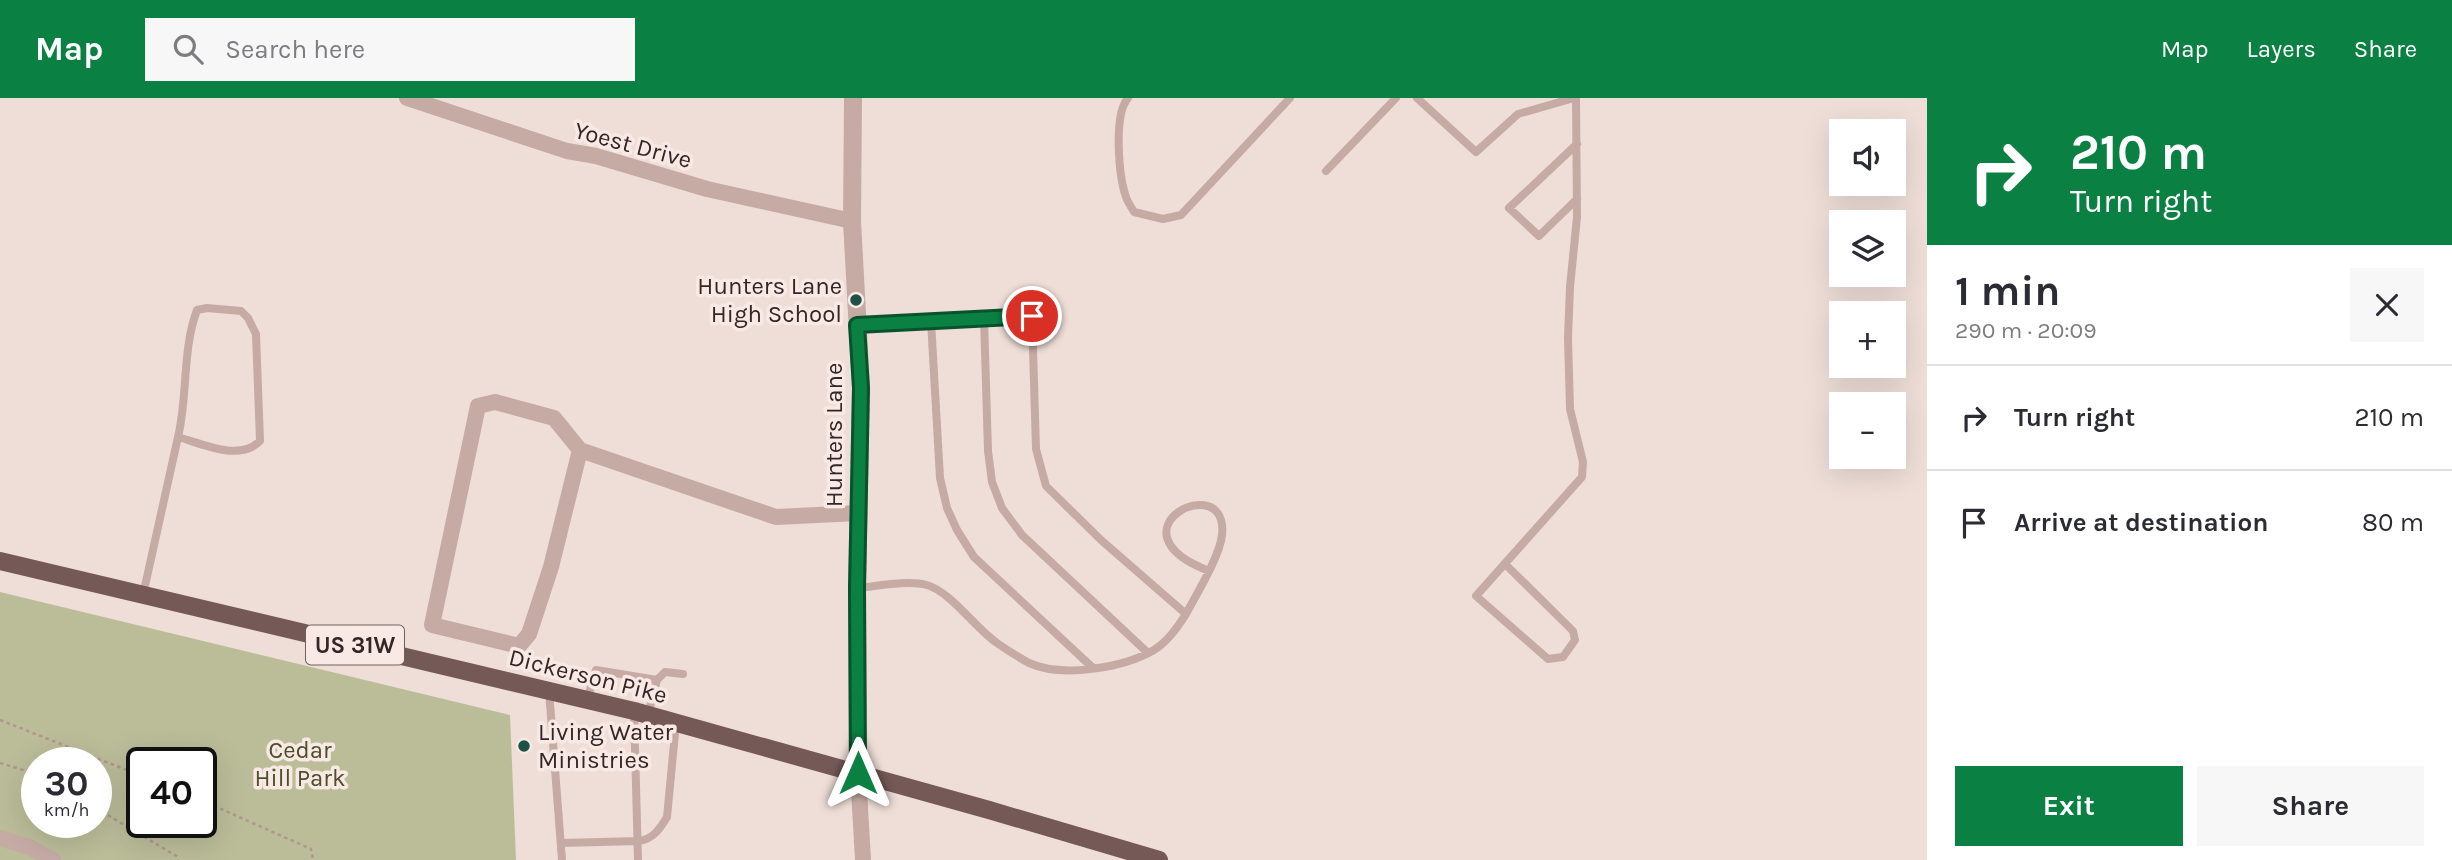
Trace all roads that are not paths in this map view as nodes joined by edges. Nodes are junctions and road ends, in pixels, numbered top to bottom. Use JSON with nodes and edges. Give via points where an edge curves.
{"nodes":[{"id":1,"x":407,"y":98,"type":"edge"},
{"id":2,"x":853,"y":98,"type":"edge"},
{"id":3,"x":1128,"y":98,"type":"edge"},
{"id":4,"x":1290,"y":98,"type":"edge"},
{"id":5,"x":1396,"y":98,"type":"edge"},
{"id":6,"x":1417,"y":98,"type":"edge"},
{"id":7,"x":1575,"y":98,"type":"edge"},
{"id":8,"x":1577,"y":144,"type":"junction"},
{"id":9,"x":1326,"y":171,"type":"dead end"},
{"id":10,"x":1577,"y":199,"type":"junction"},
{"id":11,"x":852,"y":221,"type":"junction"},
{"id":12,"x":984,"y":318,"type":"junction"},
{"id":13,"x":931,"y":321,"type":"junction"},
{"id":14,"x":857,"y":325,"type":"junction"},
{"id":15,"x":178,"y":437,"type":"junction"},
{"id":16,"x":580,"y":450,"type":"junction"},
{"id":17,"x":858,"y":513,"type":"junction"},
{"id":18,"x":0,"y":561,"type":"edge"},
{"id":19,"x":1505,"y":564,"type":"junction"},
{"id":20,"x":1209,"y":571,"type":"junction"},
{"id":21,"x":857,"y":588,"type":"junction"},
{"id":22,"x":143,"y":595,"type":"junction"},
{"id":23,"x":1186,"y":614,"type":"junction"},
{"id":24,"x":1148,"y":653,"type":"junction"},
{"id":25,"x":1093,"y":668,"type":"junction"},
{"id":26,"x":683,"y":674,"type":"dead end"},
{"id":27,"x":657,"y":680,"type":"junction"},
{"id":28,"x":549,"y":691,"type":"junction"},
{"id":29,"x":587,"y":700,"type":"junction"},
{"id":30,"x":641,"y":713,"type":"junction"},
{"id":31,"x":676,"y":723,"type":"junction"},
{"id":32,"x":858,"y":773,"type":"junction"},
{"id":33,"x":0,"y":838,"type":"edge"},
{"id":34,"x":639,"y":841,"type":"junction"},
{"id":35,"x":561,"y":843,"type":"junction"},
{"id":36,"x":52,"y":860,"type":"edge"},
{"id":37,"x":562,"y":860,"type":"edge"},
{"id":38,"x":638,"y":860,"type":"edge"},
{"id":39,"x":863,"y":860,"type":"edge"},
{"id":40,"x":1159,"y":860,"type":"edge"}],
"edges":[{"from":1,"to":11,"type":"street","name":"Yoest Drive","via":[[567,151]]},
{"from":2,"to":11,"type":"street","name":"Hunters Lane"},
{"from":3,"to":4,"type":"lane","via":[[1119,123],[1126,198],[1134,212],[1163,219],[1181,215]]},
{"from":5,"to":9,"type":"lane"},
{"from":6,"to":7,"type":"lane","via":[[1476,152],[1518,114]]},
{"from":7,"to":8,"type":"lane"},
{"from":8,"to":10,"type":"lane"},
{"from":8,"to":10,"type":"lane","via":[[1510,208],[1539,236]]},
{"from":10,"to":19,"type":"lane","via":[[1568,350],[1570,410],[1583,462],[1581,477]]},
{"from":11,"to":14,"type":"street","name":"Hunters Lane"},
{"from":12,"to":13,"type":"lane"},
{"from":12,"to":23,"type":"lane","via":[[1032,316],[1037,449],[1046,486]]},
{"from":12,"to":24,"type":"lane","via":[[988,451],[992,482],[1002,508],[1021,535]]},
{"from":13,"to":14,"type":"lane"},
{"from":13,"to":25,"type":"lane","via":[[940,478],[957,530],[974,557]]},
{"from":14,"to":17,"type":"street","name":"Hunters Lane","via":[[861,388]]},
{"from":15,"to":15,"type":"lane","via":[[197,310],[241,312],[256,334],[260,441],[252,449],[238,452]]},
{"from":15,"to":22,"type":"lane"},
{"from":16,"to":16,"type":"street","via":[[551,568],[529,634],[519,646],[432,625],[478,406],[495,402],[554,418]]},
{"from":16,"to":17,"type":"street","via":[[776,517]]},
{"from":17,"to":21,"type":"street","name":"Hunters Lane"},
{"from":18,"to":22,"type":"main road","name":"Dickerson Pike","number":"US 31W"},
{"from":19,"to":19,"type":"lane","via":[[1476,596],[1548,659],[1563,657],[1576,640],[1573,631]]},
{"from":20,"to":20,"type":"lane","via":[[1222,535],[1220,519],[1205,506],[1185,506],[1168,524],[1168,542],[1189,564]]},
{"from":20,"to":23,"type":"lane"},
{"from":21,"to":25,"type":"lane","via":[[927,585],[996,642],[1031,664],[1060,670]]},
{"from":21,"to":32,"type":"street","name":"Hunters Lane"},
{"from":22,"to":28,"type":"main road","name":"Dickerson Pike","number":"US 31W"},
{"from":23,"to":24,"type":"lane","via":[[1172,634]]},
{"from":24,"to":25,"type":"lane"},
{"from":26,"to":27,"type":"lane","via":[[665,672]]},
{"from":27,"to":29,"type":"lane","via":[[596,670]]},
{"from":27,"to":30,"type":"lane"},
{"from":28,"to":29,"type":"main road","name":"Dickerson Pike","number":"US 31W"},
{"from":28,"to":35,"type":"lane"},
{"from":29,"to":30,"type":"main road","name":"Dickerson Pike","number":"US 31W"},
{"from":30,"to":31,"type":"main road","name":"Dickerson Pike","number":"US 31W"},
{"from":30,"to":34,"type":"lane"},
{"from":31,"to":32,"type":"main road","name":"Dickerson Pike","number":"US 31W"},
{"from":31,"to":34,"type":"lane","via":[[667,817],[659,829]]},
{"from":32,"to":39,"type":"street"},
{"from":32,"to":40,"type":"main road","name":"Dickerson Pike","number":"US 31W"},
{"from":33,"to":36,"type":"street"},
{"from":34,"to":35,"type":"lane"},
{"from":34,"to":38,"type":"lane"},
{"from":35,"to":37,"type":"lane"}]}
